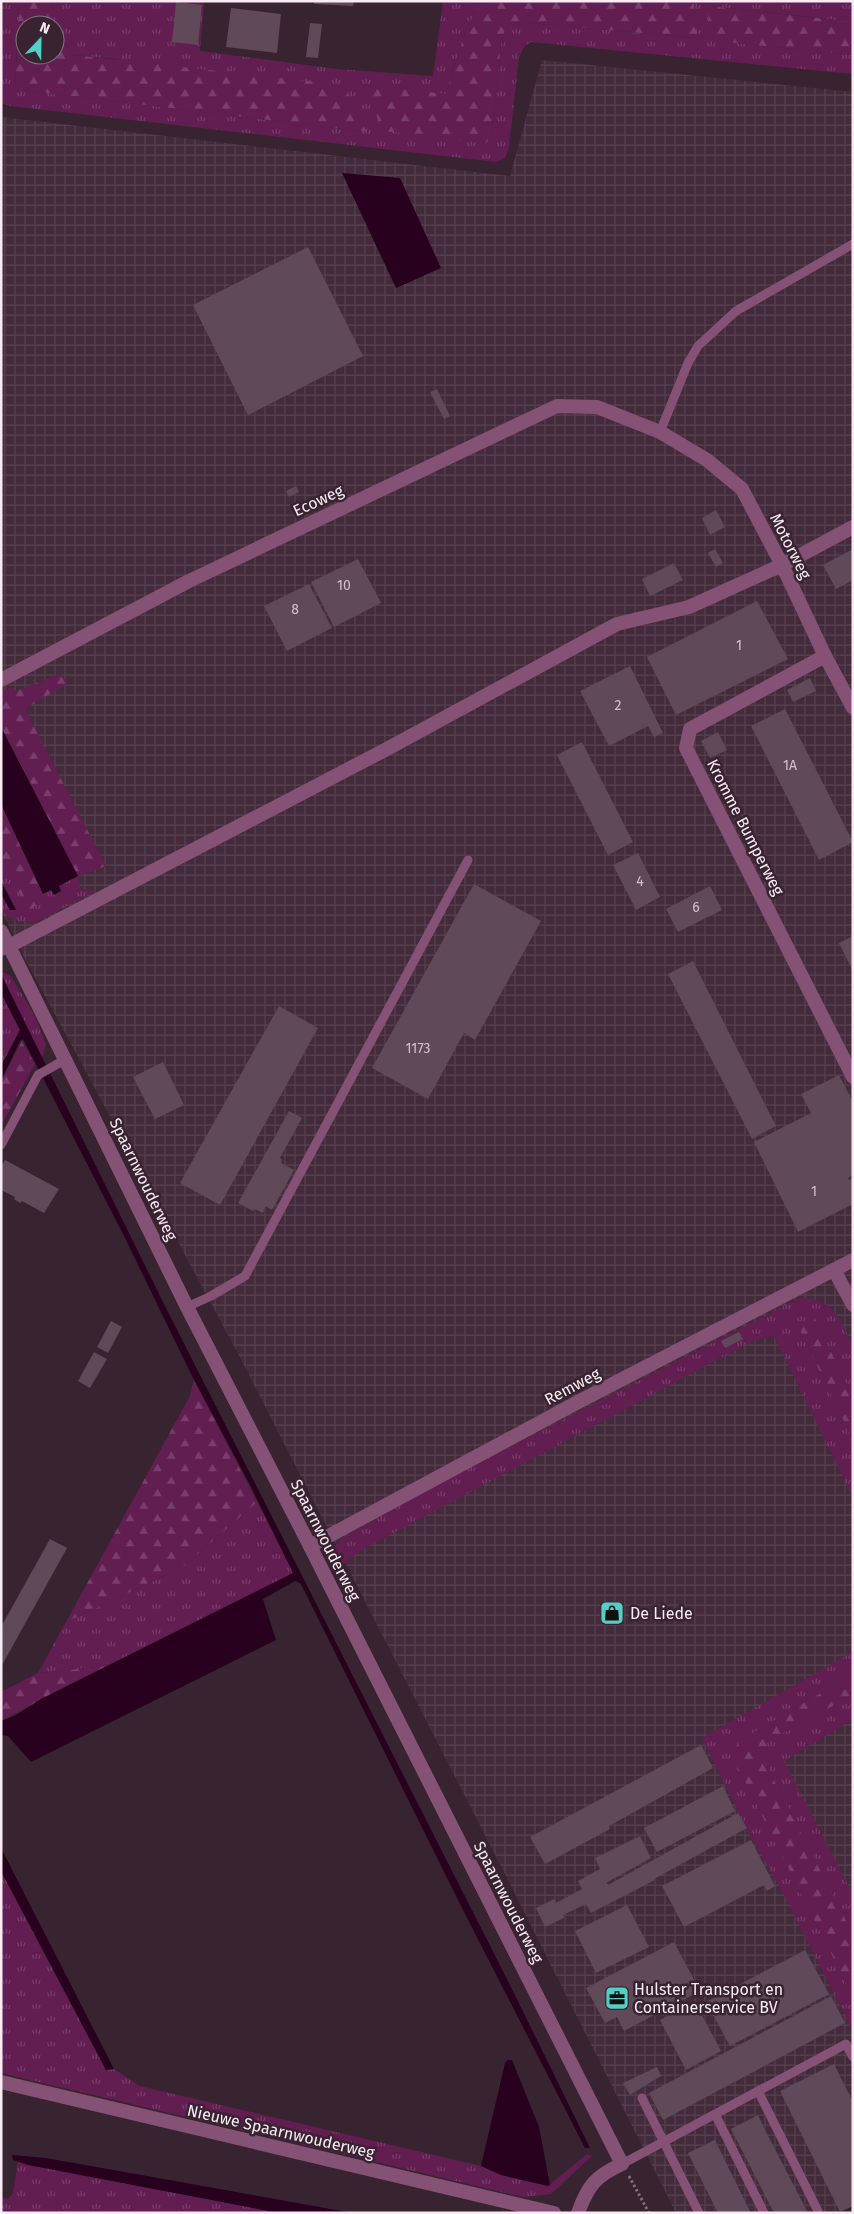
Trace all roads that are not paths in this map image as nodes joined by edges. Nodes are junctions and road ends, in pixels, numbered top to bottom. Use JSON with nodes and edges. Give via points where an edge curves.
{"nodes":[{"id":1,"x":853,"y":244,"type":"edge"},
{"id":2,"x":660,"y":432,"type":"junction"},
{"id":3,"x":853,"y":527,"type":"edge"},
{"id":4,"x":782,"y":565,"type":"junction"},
{"id":5,"x":825,"y":656,"type":"junction"},
{"id":6,"x":1,"y":680,"type":"edge"},
{"id":7,"x":853,"y":708,"type":"edge"},
{"id":8,"x":468,"y":860,"type":"dead end"},
{"id":9,"x":1,"y":931,"type":"edge"},
{"id":10,"x":5,"y":948,"type":"edge"},
{"id":11,"x":66,"y":1059,"type":"junction"},
{"id":12,"x":853,"y":1077,"type":"edge"},
{"id":13,"x":1,"y":1145,"type":"edge"},
{"id":14,"x":853,"y":1260,"type":"edge"},
{"id":15,"x":834,"y":1270,"type":"junction"},
{"id":16,"x":853,"y":1305,"type":"edge"},
{"id":17,"x":187,"y":1307,"type":"junction"},
{"id":18,"x":310,"y":1546,"type":"junction"},
{"id":19,"x":853,"y":2057,"type":"edge"},
{"id":20,"x":1,"y":2082,"type":"edge"},
{"id":21,"x":758,"y":2091,"type":"junction"},
{"id":22,"x":642,"y":2098,"type":"dead end"},
{"id":23,"x":715,"y":2114,"type":"junction"},
{"id":24,"x":664,"y":2142,"type":"junction"},
{"id":25,"x":622,"y":2164,"type":"junction"},
{"id":26,"x":818,"y":2210,"type":"dead end"},
{"id":27,"x":554,"y":2213,"type":"edge"},
{"id":28,"x":578,"y":2213,"type":"edge"},
{"id":29,"x":700,"y":2213,"type":"edge"},
{"id":30,"x":764,"y":2213,"type":"edge"}],
"edges":[{"from":1,"to":2,"type":"lane","via":[[736,311],[698,346]]},
{"from":2,"to":4,"type":"street","name":"Motorweg","via":[[707,460],[742,489]]},
{"from":2,"to":6,"type":"street","name":"Ecoweg","via":[[597,407],[557,406],[189,581]]},
{"from":3,"to":4,"type":"street"},
{"from":4,"to":5,"type":"street","name":"Motorweg"},
{"from":4,"to":10,"type":"street","via":[[689,607],[617,624],[385,750]]},
{"from":5,"to":7,"type":"street","name":"Motorweg"},
{"from":5,"to":12,"type":"street","name":"Kromme Bumperweg","via":[[690,729],[686,748]]},
{"from":8,"to":17,"type":"lane","via":[[245,1276]]},
{"from":9,"to":10,"type":"street","name":"Spaarnwouderweg"},
{"from":10,"to":11,"type":"street","name":"Spaarnwouderweg"},
{"from":11,"to":13,"type":"lane","via":[[38,1075]]},
{"from":11,"to":17,"type":"street","name":"Spaarnwouderweg"},
{"from":14,"to":15,"type":"street","name":"Remweg"},
{"from":15,"to":16,"type":"street"},
{"from":15,"to":18,"type":"street","name":"Remweg","via":[[578,1402]]},
{"from":17,"to":18,"type":"street","name":"Spaarnwouderweg"},
{"from":18,"to":25,"type":"street","name":"Spaarnwouderweg"},
{"from":19,"to":21,"type":"lane","via":[[846,2044]]},
{"from":20,"to":27,"type":"street","name":"Nieuwe Spaarnwouderweg"},
{"from":21,"to":23,"type":"lane"},
{"from":21,"to":26,"type":"lane"},
{"from":22,"to":24,"type":"lane"},
{"from":23,"to":24,"type":"lane"},
{"from":23,"to":30,"type":"lane"},
{"from":24,"to":25,"type":"lane"},
{"from":24,"to":29,"type":"lane"},
{"from":25,"to":28,"type":"street","via":[[602,2173],[590,2186]]}]}
